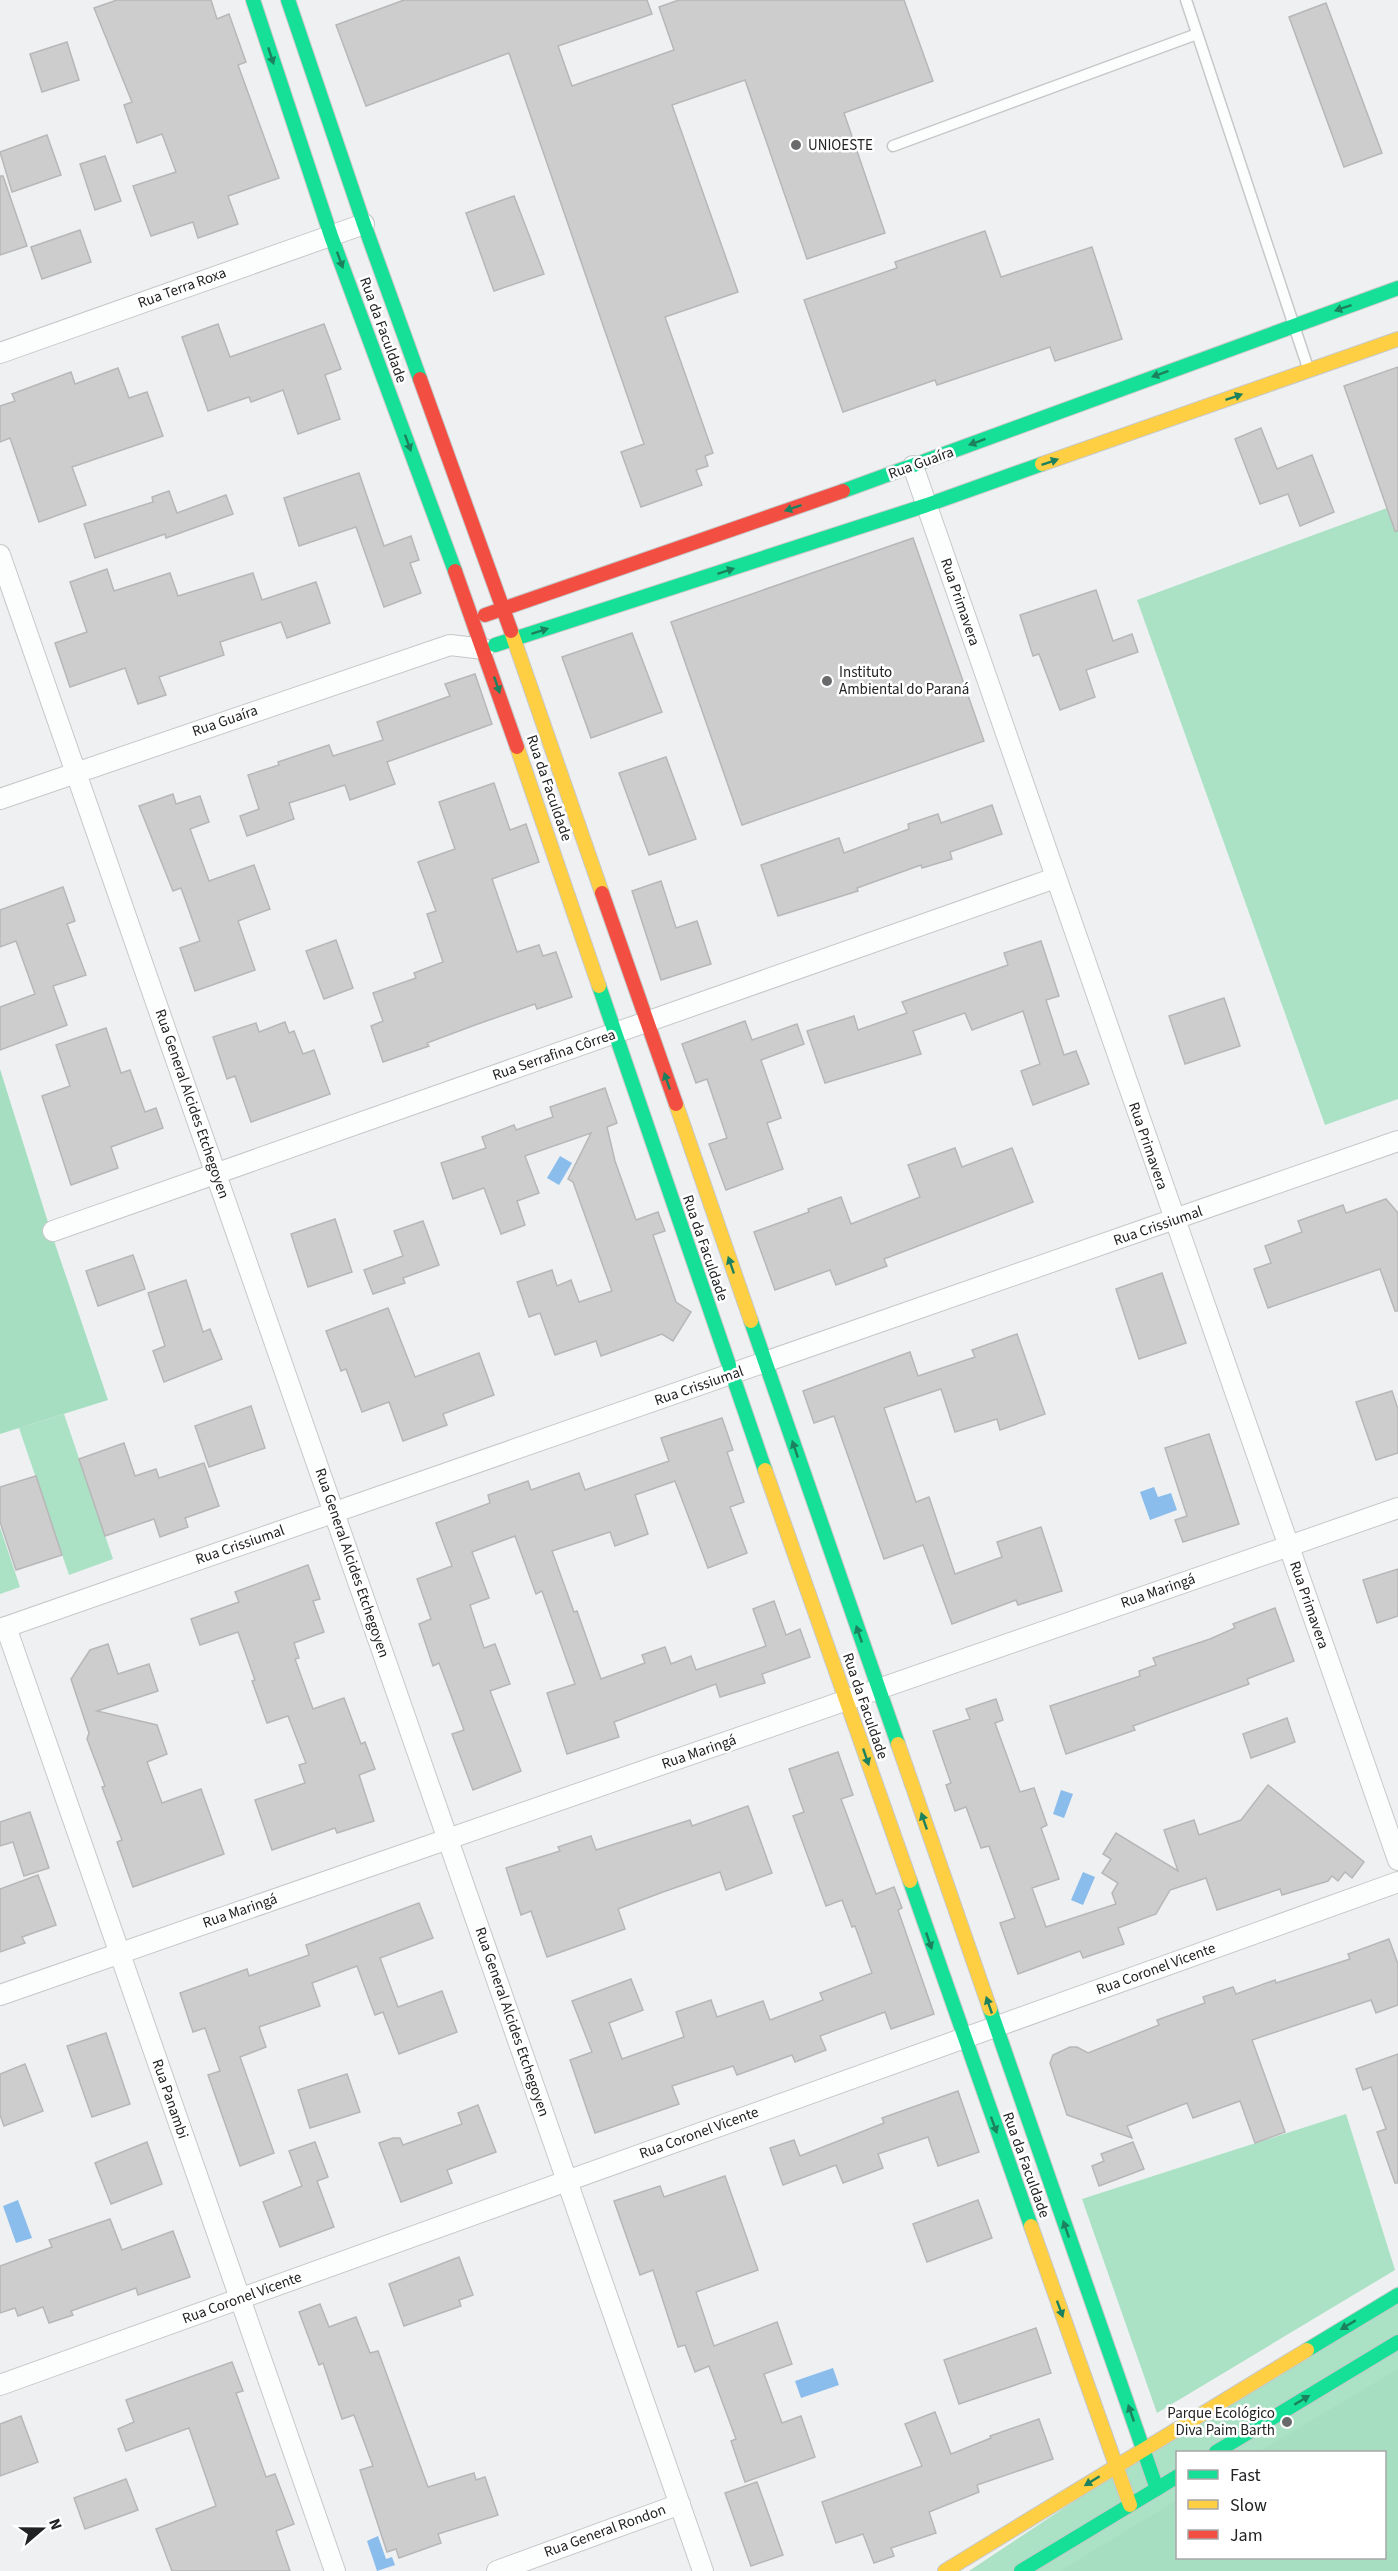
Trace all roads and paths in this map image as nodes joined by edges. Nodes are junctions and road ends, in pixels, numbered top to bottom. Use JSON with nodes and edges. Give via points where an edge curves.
{"nodes":[{"id":1,"x":253,"y":0,"type":"edge"},
{"id":2,"x":288,"y":0,"type":"edge"},
{"id":3,"x":1186,"y":0,"type":"edge"},
{"id":4,"x":1197,"y":34,"type":"junction"},
{"id":5,"x":893,"y":146,"type":"dead end"},
{"id":6,"x":363,"y":224,"type":"junction"},
{"id":7,"x":331,"y":236,"type":"junction"},
{"id":8,"x":1398,"y":288,"type":"edge"},
{"id":9,"x":1294,"y":325,"type":"junction"},
{"id":10,"x":1398,"y":339,"type":"edge"},
{"id":11,"x":0,"y":353,"type":"edge"},
{"id":12,"x":1309,"y":371,"type":"junction"},
{"id":13,"x":913,"y":466,"type":"junction"},
{"id":14,"x":927,"y":505,"type":"junction"},
{"id":15,"x":0,"y":555,"type":"edge"},
{"id":16,"x":503,"y":609,"type":"junction"},
{"id":17,"x":474,"y":619,"type":"junction"},
{"id":18,"x":513,"y":639,"type":"junction"},
{"id":19,"x":450,"y":645,"type":"junction"},
{"id":20,"x":484,"y":649,"type":"junction"},
{"id":21,"x":76,"y":772,"type":"junction"},
{"id":22,"x":0,"y":799,"type":"edge"},
{"id":23,"x":1055,"y":878,"type":"junction"},
{"id":24,"x":647,"y":1022,"type":"junction"},
{"id":25,"x":614,"y":1034,"type":"junction"},
{"id":26,"x":1398,"y":1141,"type":"edge"},
{"id":27,"x":216,"y":1174,"type":"junction"},
{"id":28,"x":1174,"y":1220,"type":"junction"},
{"id":29,"x":53,"y":1231,"type":"dead end"},
{"id":30,"x":765,"y":1362,"type":"junction"},
{"id":31,"x":730,"y":1375,"type":"junction"},
{"id":32,"x":1398,"y":1508,"type":"edge"},
{"id":33,"x":334,"y":1512,"type":"junction"},
{"id":34,"x":1289,"y":1545,"type":"junction"},
{"id":35,"x":3,"y":1628,"type":"edge"},
{"id":36,"x":878,"y":1689,"type":"junction"},
{"id":37,"x":846,"y":1702,"type":"junction"},
{"id":38,"x":448,"y":1838,"type":"junction"},
{"id":39,"x":1398,"y":1860,"type":"edge"},
{"id":40,"x":1398,"y":1882,"type":"edge"},
{"id":41,"x":119,"y":1954,"type":"junction"},
{"id":42,"x":0,"y":1995,"type":"edge"},
{"id":43,"x":996,"y":2027,"type":"junction"},
{"id":44,"x":963,"y":2038,"type":"junction"},
{"id":45,"x":567,"y":2181,"type":"junction"},
{"id":46,"x":1398,"y":2295,"type":"edge"},
{"id":47,"x":239,"y":2299,"type":"junction"},
{"id":48,"x":1398,"y":2342,"type":"edge"},
{"id":49,"x":0,"y":2385,"type":"edge"},
{"id":50,"x":1143,"y":2450,"type":"junction"},
{"id":51,"x":1218,"y":2451,"type":"edge"},
{"id":52,"x":1116,"y":2466,"type":"junction"},
{"id":53,"x":1176,"y":2477,"type":"edge"},
{"id":54,"x":1156,"y":2489,"type":"junction"},
{"id":55,"x":680,"y":2504,"type":"junction"},
{"id":56,"x":1130,"y":2505,"type":"junction"},
{"id":57,"x":334,"y":2571,"type":"edge"},
{"id":58,"x":497,"y":2571,"type":"edge"},
{"id":59,"x":703,"y":2571,"type":"edge"},
{"id":60,"x":945,"y":2571,"type":"edge"},
{"id":61,"x":1021,"y":2571,"type":"edge"}],
"edges":[{"from":1,"to":7,"type":"street","name":"Rua da Faculdade","one_way":true},
{"from":2,"to":6,"type":"street","name":"Rua da Faculdade"},
{"from":3,"to":4,"type":"lane"},
{"from":4,"to":5,"type":"lane"},
{"from":4,"to":9,"type":"lane"},
{"from":6,"to":7,"type":"street","name":"Rua Terra Roxa"},
{"from":6,"to":16,"type":"street","name":"Rua da Faculdade"},
{"from":7,"to":11,"type":"street","name":"Rua Terra Roxa"},
{"from":7,"to":17,"type":"street","name":"Rua da Faculdade","one_way":true},
{"from":8,"to":9,"type":"street","name":"Rua Guaíra","one_way":true},
{"from":9,"to":12,"type":"lane"},
{"from":9,"to":13,"type":"street","name":"Rua Guaíra","one_way":true},
{"from":10,"to":12,"type":"street","name":"Rua Guaíra"},
{"from":14,"to":12,"type":"street","name":"Rua Guaíra","one_way":true},
{"from":13,"to":14,"type":"street","name":"Rua Primavera"},
{"from":13,"to":16,"type":"street","name":"Rua Guaíra","one_way":true},
{"from":18,"to":14,"type":"street","name":"Rua Guaíra","one_way":true},
{"from":14,"to":23,"type":"street","name":"Rua Primavera"},
{"from":15,"to":21,"type":"street","name":"Rua General Alcides Etchegoyen"},
{"from":16,"to":17,"type":"street","name":"Rua Guaíra"},
{"from":16,"to":18,"type":"street","name":"Rua da Faculdade"},
{"from":17,"to":19,"type":"street","name":"Rua Guaíra"},
{"from":17,"to":20,"type":"street","name":"Rua da Faculdade"},
{"from":18,"to":20,"type":"street","name":"Rua Guaíra"},
{"from":18,"to":24,"type":"street","name":"Rua da Faculdade"},
{"from":19,"to":20,"type":"street","name":"Rua Guaíra"},
{"from":19,"to":21,"type":"street","name":"Rua Guaíra"},
{"from":20,"to":25,"type":"street","name":"Rua da Faculdade","one_way":true},
{"from":21,"to":22,"type":"street","name":"Rua Guaíra"},
{"from":21,"to":27,"type":"street","name":"Rua General Alcides Etchegoyen"},
{"from":23,"to":24,"type":"street","name":"Rua Serrafina Côrrea"},
{"from":23,"to":28,"type":"street","name":"Rua Primavera"},
{"from":24,"to":25,"type":"street","name":"Rua Serrafina Côrrea"},
{"from":30,"to":24,"type":"street","name":"Rua da Faculdade","one_way":true},
{"from":25,"to":27,"type":"street","name":"Rua Serrafina Côrrea"},
{"from":25,"to":31,"type":"street","name":"Rua da Faculdade"},
{"from":26,"to":28,"type":"street","name":"Rua Crissiumal"},
{"from":27,"to":29,"type":"street","name":"Rua Serrafina Côrrea"},
{"from":27,"to":33,"type":"street","name":"Rua General Alcides Etchegoyen"},
{"from":28,"to":30,"type":"street","name":"Rua Crissiumal"},
{"from":28,"to":34,"type":"street","name":"Rua Primavera"},
{"from":30,"to":31,"type":"street","name":"Rua Crissiumal"},
{"from":36,"to":30,"type":"street","name":"Rua da Faculdade","one_way":true},
{"from":31,"to":33,"type":"street","name":"Rua Crissiumal"},
{"from":31,"to":37,"type":"street","name":"Rua da Faculdade"},
{"from":32,"to":34,"type":"street","name":"Rua Maringá"},
{"from":33,"to":35,"type":"street","name":"Rua Crissiumal"},
{"from":33,"to":38,"type":"street","name":"Rua General Alcides Etchegoyen"},
{"from":34,"to":36,"type":"street","name":"Rua Maringá"},
{"from":34,"to":39,"type":"street","name":"Rua Primavera"},
{"from":35,"to":41,"type":"street","name":"Rua Panambi"},
{"from":36,"to":37,"type":"street","name":"Rua Maringá"},
{"from":43,"to":36,"type":"street","name":"Rua da Faculdade","one_way":true},
{"from":37,"to":38,"type":"street","name":"Rua Maringá"},
{"from":37,"to":44,"type":"street","name":"Rua da Faculdade","one_way":true},
{"from":38,"to":41,"type":"street","name":"Rua Maringá"},
{"from":38,"to":45,"type":"street","name":"Rua General Alcides Etchegoyen"},
{"from":40,"to":43,"type":"street","name":"Rua Coronel Vicente"},
{"from":41,"to":42,"type":"street","name":"Rua Maringá"},
{"from":41,"to":47,"type":"street","name":"Rua Panambi"},
{"from":43,"to":44,"type":"street","name":"Rua Coronel Vicente"},
{"from":50,"to":43,"type":"street","name":"Rua da Faculdade","one_way":true},
{"from":44,"to":45,"type":"street","name":"Rua Coronel Vicente"},
{"from":44,"to":52,"type":"street","name":"Rua da Faculdade","one_way":true},
{"from":45,"to":47,"type":"street","name":"Rua Coronel Vicente"},
{"from":45,"to":55,"type":"street","name":"Rua General Alcides Etchegoyen"},
{"from":46,"to":50,"type":"street","one_way":true},
{"from":47,"to":49,"type":"street","name":"Rua Coronel Vicente"},
{"from":47,"to":57,"type":"street","name":"Rua Panambi"},
{"from":51,"to":48,"type":"street","one_way":true},
{"from":50,"to":52,"type":"street"},
{"from":50,"to":54,"type":"street","name":"Rua da Faculdade"},
{"from":52,"to":56,"type":"street","name":"Rua da Faculdade"},
{"from":52,"to":60,"type":"street","one_way":true},
{"from":53,"to":54,"type":"street"},
{"from":54,"to":56,"type":"street"},
{"from":55,"to":58,"type":"street","name":"Rua General Rondon"},
{"from":55,"to":59,"type":"street","name":"Rua General Alcides Etchegoyen"},
{"from":56,"to":61,"type":"street"}]}
